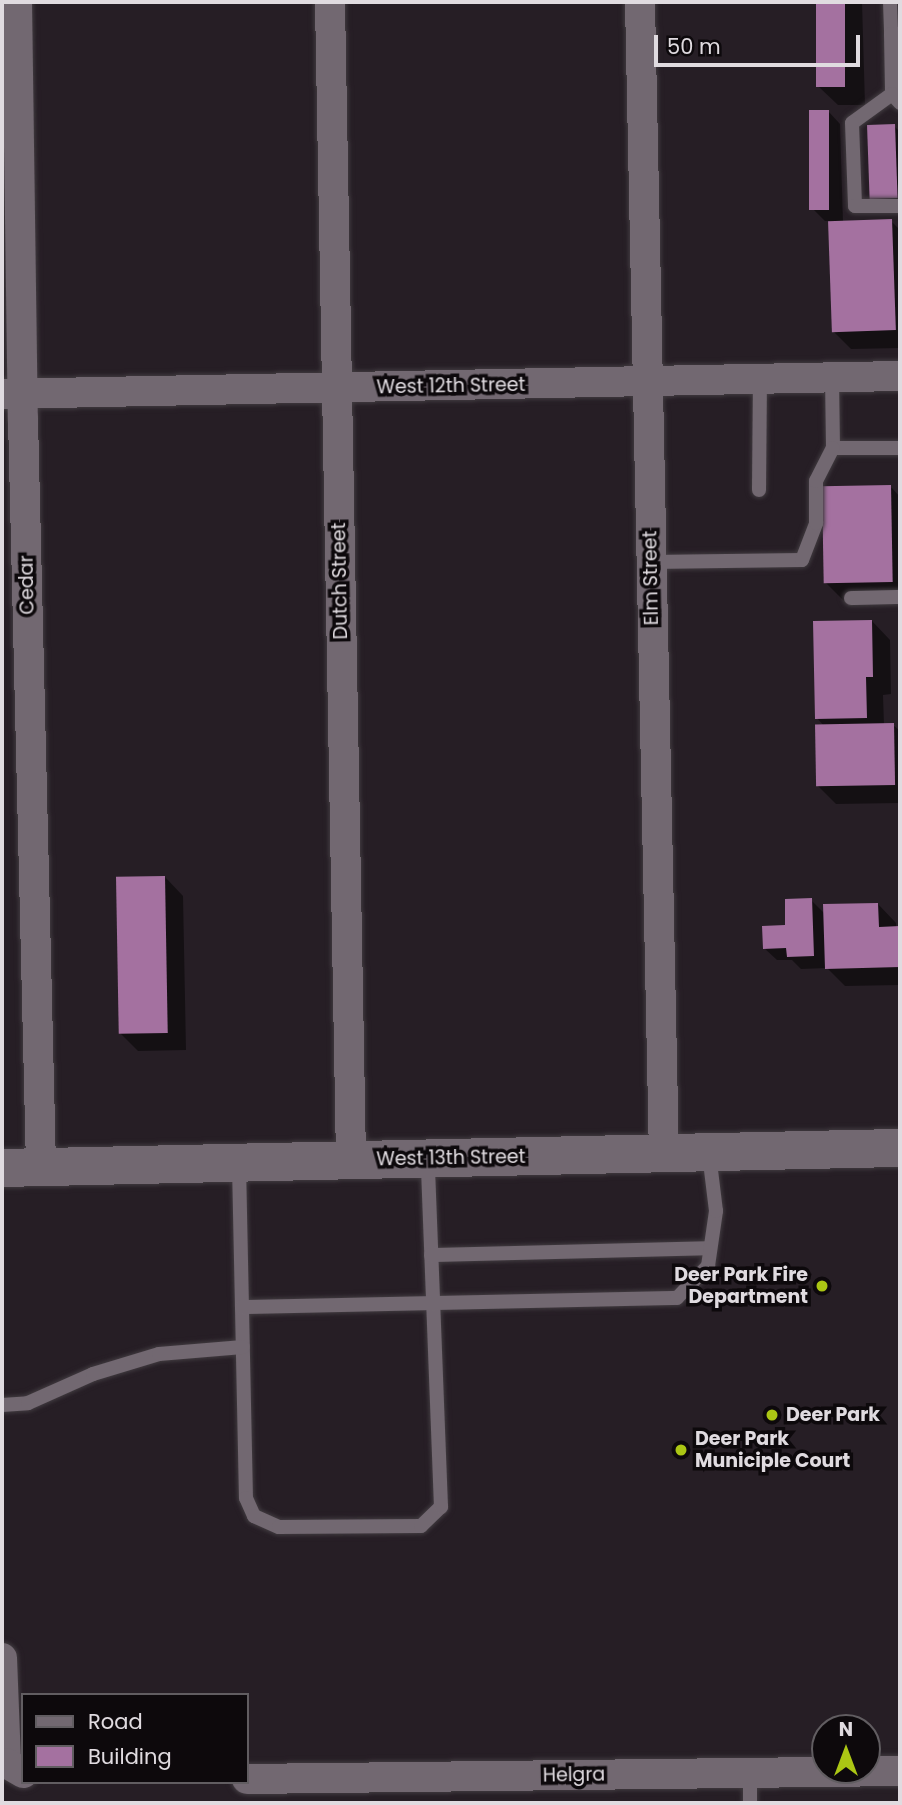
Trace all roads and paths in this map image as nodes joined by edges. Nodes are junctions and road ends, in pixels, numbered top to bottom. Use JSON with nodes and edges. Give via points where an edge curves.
{"nodes":[{"id":1,"x":17,"y":2,"type":"edge"},
{"id":2,"x":330,"y":2,"type":"edge"},
{"id":3,"x":640,"y":2,"type":"edge"},
{"id":4,"x":890,"y":2,"type":"edge"},
{"id":5,"x":896,"y":34,"type":"edge"},
{"id":6,"x":896,"y":98,"type":"edge"},
{"id":7,"x":900,"y":206,"type":"edge"},
{"id":8,"x":832,"y":376,"type":"junction"},
{"id":9,"x":900,"y":376,"type":"edge"},
{"id":10,"x":760,"y":379,"type":"junction"},
{"id":11,"x":647,"y":382,"type":"junction"},
{"id":12,"x":337,"y":388,"type":"junction"},
{"id":13,"x":12,"y":395,"type":"edge"},
{"id":14,"x":833,"y":448,"type":"junction"},
{"id":15,"x":900,"y":448,"type":"edge"},
{"id":16,"x":759,"y":490,"type":"dead end"},
{"id":17,"x":651,"y":562,"type":"junction"},
{"id":18,"x":900,"y":597,"type":"edge"},
{"id":19,"x":851,"y":598,"type":"dead end"},
{"id":20,"x":900,"y":1148,"type":"edge"},
{"id":21,"x":709,"y":1153,"type":"junction"},
{"id":22,"x":664,"y":1154,"type":"junction"},
{"id":23,"x":428,"y":1159,"type":"junction"},
{"id":24,"x":351,"y":1160,"type":"junction"},
{"id":25,"x":239,"y":1163,"type":"junction"},
{"id":26,"x":41,"y":1167,"type":"junction"},
{"id":27,"x":2,"y":1168,"type":"edge"},
{"id":28,"x":710,"y":1248,"type":"junction"},
{"id":29,"x":431,"y":1255,"type":"junction"},
{"id":30,"x":433,"y":1305,"type":"junction"},
{"id":31,"x":242,"y":1307,"type":"junction"},
{"id":32,"x":243,"y":1347,"type":"junction"},
{"id":33,"x":2,"y":1405,"type":"edge"},
{"id":34,"x":2,"y":1658,"type":"edge"},
{"id":35,"x":900,"y":1771,"type":"edge"},
{"id":36,"x":21,"y":1772,"type":"edge"},
{"id":37,"x":750,"y":1773,"type":"junction"},
{"id":38,"x":248,"y":1779,"type":"edge"},
{"id":39,"x":750,"y":1803,"type":"edge"}],
"edges":[{"from":1,"to":13,"type":"street","name":"Cedar"},
{"from":2,"to":12,"type":"street","name":"Dutch Street"},
{"from":3,"to":11,"type":"street","name":"Elm Street"},
{"from":4,"to":5,"type":"lane"},
{"from":5,"to":6,"type":"lane"},
{"from":6,"to":7,"type":"lane","via":[[852,123],[855,206]]},
{"from":8,"to":9,"type":"street","name":"West 12th Street"},
{"from":8,"to":10,"type":"street","name":"West 12th Street"},
{"from":8,"to":14,"type":"lane"},
{"from":10,"to":11,"type":"street","name":"West 12th Street"},
{"from":10,"to":16,"type":"lane"},
{"from":11,"to":12,"type":"street","name":"West 12th Street"},
{"from":11,"to":17,"type":"street","name":"Elm Street"},
{"from":12,"to":13,"type":"street","name":"West 12th Street"},
{"from":12,"to":24,"type":"street","name":"Dutch Street"},
{"from":13,"to":26,"type":"street","name":"Cedar"},
{"from":14,"to":15,"type":"lane"},
{"from":14,"to":17,"type":"lane","via":[[816,481],[817,523],[802,560]]},
{"from":17,"to":22,"type":"street","name":"Elm Street"},
{"from":18,"to":19,"type":"lane"},
{"from":20,"to":21,"type":"main road","name":"West 13th Street"},
{"from":21,"to":22,"type":"main road","name":"West 13th Street"},
{"from":21,"to":28,"type":"lane","via":[[716,1211]]},
{"from":22,"to":23,"type":"main road","name":"West 13th Street"},
{"from":23,"to":24,"type":"main road","name":"West 13th Street"},
{"from":23,"to":29,"type":"lane"},
{"from":24,"to":25,"type":"main road","name":"West 13th Street"},
{"from":25,"to":26,"type":"main road","name":"West 13th Street"},
{"from":25,"to":31,"type":"lane"},
{"from":26,"to":27,"type":"main road","name":"West 13th Street"},
{"from":28,"to":29,"type":"lane"},
{"from":28,"to":30,"type":"lane","via":[[708,1266],[677,1298]]},
{"from":29,"to":30,"type":"lane"},
{"from":30,"to":31,"type":"lane"},
{"from":30,"to":32,"type":"lane","via":[[441,1507],[421,1526],[279,1527],[254,1516],[246,1498]]},
{"from":31,"to":32,"type":"lane"},
{"from":32,"to":33,"type":"lane","via":[[159,1354],[93,1374],[28,1403]]},
{"from":34,"to":36,"type":"street","via":[[6,1763]]},
{"from":35,"to":37,"type":"street","name":"Helgra"},
{"from":37,"to":38,"type":"street","name":"Helgra"},
{"from":37,"to":39,"type":"lane"}]}
